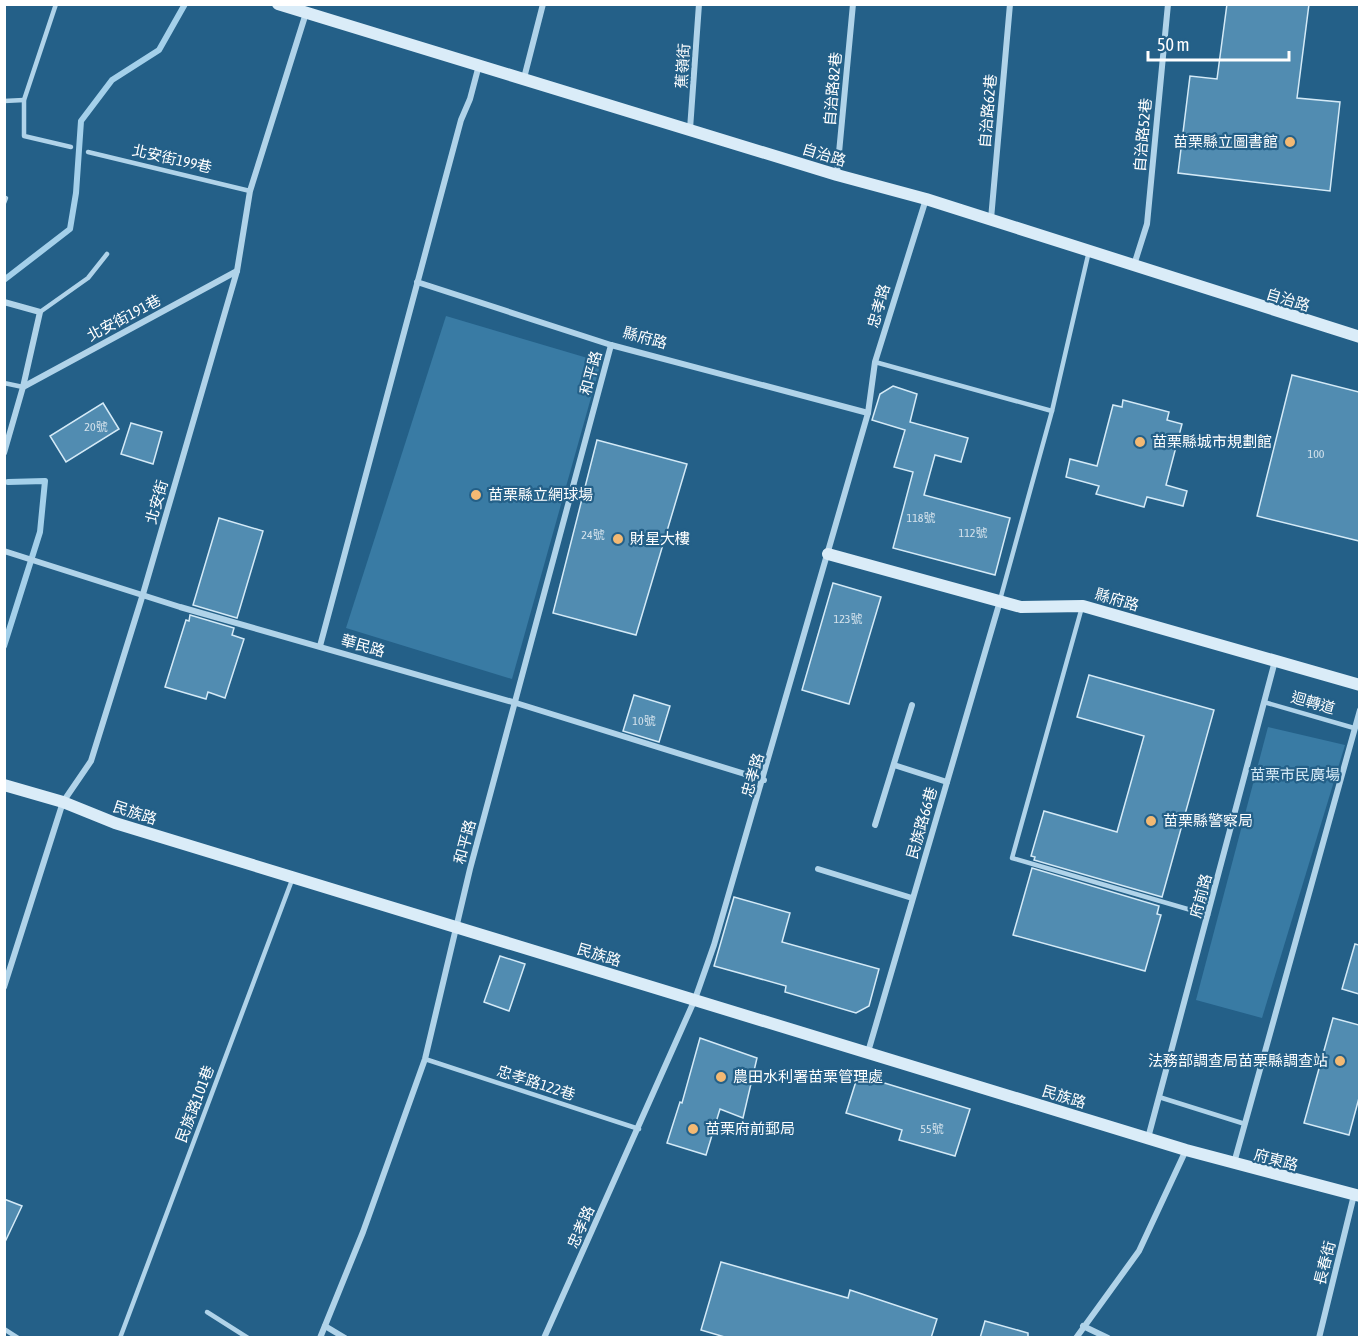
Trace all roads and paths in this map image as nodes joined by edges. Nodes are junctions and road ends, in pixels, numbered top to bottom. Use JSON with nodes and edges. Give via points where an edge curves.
{"nodes":[{"id":1,"x":56,"y":4,"type":"edge"},
{"id":2,"x":278,"y":4,"type":"edge"},
{"id":3,"x":543,"y":4,"type":"edge"},
{"id":4,"x":699,"y":4,"type":"edge"},
{"id":5,"x":853,"y":4,"type":"edge"},
{"id":6,"x":1010,"y":4,"type":"edge"},
{"id":7,"x":1168,"y":4,"type":"edge"},
{"id":8,"x":306,"y":13,"type":"junction"},
{"id":9,"x":479,"y":64,"type":"junction"},
{"id":10,"x":524,"y":78,"type":"junction"},
{"id":11,"x":4,"y":100,"type":"edge"},
{"id":12,"x":24,"y":100,"type":"junction"},
{"id":13,"x":690,"y":129,"type":"junction"},
{"id":14,"x":70,"y":147,"type":"dead end"},
{"id":15,"x":88,"y":152,"type":"dead end"},
{"id":16,"x":837,"y":175,"type":"junction"},
{"id":17,"x":250,"y":190,"type":"junction"},
{"id":18,"x":926,"y":199,"type":"junction"},
{"id":19,"x":991,"y":219,"type":"junction"},
{"id":20,"x":1089,"y":251,"type":"junction"},
{"id":21,"x":107,"y":254,"type":"dead end"},
{"id":22,"x":1134,"y":266,"type":"junction"},
{"id":23,"x":237,"y":271,"type":"junction"},
{"id":24,"x":417,"y":282,"type":"junction"},
{"id":25,"x":4,"y":302,"type":"edge"},
{"id":26,"x":40,"y":312,"type":"junction"},
{"id":27,"x":1359,"y":337,"type":"edge"},
{"id":28,"x":611,"y":345,"type":"junction"},
{"id":29,"x":875,"y":362,"type":"junction"},
{"id":30,"x":4,"y":383,"type":"edge"},
{"id":31,"x":23,"y":387,"type":"junction"},
{"id":32,"x":1052,"y":411,"type":"junction"},
{"id":33,"x":868,"y":413,"type":"junction"},
{"id":34,"x":4,"y":453,"type":"edge"},
{"id":35,"x":4,"y":551,"type":"edge"},
{"id":36,"x":828,"y":554,"type":"junction"},
{"id":37,"x":143,"y":594,"type":"junction"},
{"id":38,"x":1000,"y":601,"type":"junction"},
{"id":39,"x":1083,"y":606,"type":"junction"},
{"id":40,"x":320,"y":646,"type":"junction"},
{"id":41,"x":1275,"y":660,"type":"junction"},
{"id":42,"x":1359,"y":686,"type":"edge"},
{"id":43,"x":1264,"y":702,"type":"junction"},
{"id":44,"x":516,"y":703,"type":"junction"},
{"id":45,"x":912,"y":705,"type":"dead end"},
{"id":46,"x":1359,"y":710,"type":"edge"},
{"id":47,"x":1354,"y":728,"type":"junction"},
{"id":48,"x":894,"y":765,"type":"junction"},
{"id":49,"x":764,"y":780,"type":"junction"},
{"id":50,"x":947,"y":782,"type":"junction"},
{"id":51,"x":4,"y":785,"type":"edge"},
{"id":52,"x":63,"y":802,"type":"junction"},
{"id":53,"x":875,"y":825,"type":"dead end"},
{"id":54,"x":818,"y":869,"type":"dead end"},
{"id":55,"x":293,"y":878,"type":"junction"},
{"id":56,"x":912,"y":898,"type":"junction"},
{"id":57,"x":1208,"y":915,"type":"junction"},
{"id":58,"x":456,"y":928,"type":"junction"},
{"id":59,"x":4,"y":987,"type":"edge"},
{"id":60,"x":695,"y":999,"type":"junction"},
{"id":61,"x":868,"y":1052,"type":"junction"},
{"id":62,"x":425,"y":1059,"type":"junction"},
{"id":63,"x":1159,"y":1097,"type":"junction"},
{"id":64,"x":1245,"y":1124,"type":"junction"},
{"id":65,"x":639,"y":1129,"type":"junction"},
{"id":66,"x":1148,"y":1138,"type":"junction"},
{"id":67,"x":1186,"y":1150,"type":"junction"},
{"id":68,"x":1233,"y":1164,"type":"junction"},
{"id":69,"x":1357,"y":1195,"type":"edge"},
{"id":70,"x":207,"y":1312,"type":"dead end"},
{"id":71,"x":325,"y":1326,"type":"junction"},
{"id":72,"x":1083,"y":1326,"type":"junction"},
{"id":73,"x":4,"y":1329,"type":"edge"},
{"id":74,"x":18,"y":1338,"type":"edge"},
{"id":75,"x":120,"y":1338,"type":"edge"},
{"id":76,"x":248,"y":1338,"type":"edge"},
{"id":77,"x":320,"y":1338,"type":"edge"},
{"id":78,"x":345,"y":1338,"type":"edge"},
{"id":79,"x":544,"y":1338,"type":"edge"},
{"id":80,"x":1076,"y":1338,"type":"edge"},
{"id":81,"x":1108,"y":1338,"type":"edge"},
{"id":82,"x":1319,"y":1338,"type":"edge"}],
"edges":[{"from":1,"to":12,"type":"lane"},
{"from":2,"to":8,"type":"street","name":"自治路"},
{"from":3,"to":10,"type":"street"},
{"from":4,"to":13,"type":"street","name":"蕉嶺街"},
{"from":5,"to":16,"type":"street","name":"自治路82巷"},
{"from":6,"to":19,"type":"street","name":"自治路62巷"},
{"from":7,"to":22,"type":"street","name":"自治路52巷","via":[[1147,224]]},
{"from":8,"to":9,"type":"street","name":"自治路"},
{"from":8,"to":17,"type":"street","name":"北安街"},
{"from":9,"to":10,"type":"street","name":"自治路"},
{"from":9,"to":24,"type":"street"},
{"from":10,"to":13,"type":"street","name":"自治路"},
{"from":11,"to":12,"type":"lane"},
{"from":12,"to":14,"type":"lane","via":[[24,136]]},
{"from":13,"to":16,"type":"street","name":"自治路"},
{"from":15,"to":17,"type":"lane","name":"北安街199巷"},
{"from":16,"to":18,"type":"street","name":"自治路"},
{"from":17,"to":23,"type":"street","name":"北安街"},
{"from":18,"to":19,"type":"street","name":"自治路"},
{"from":18,"to":29,"type":"street","name":"忠孝路"},
{"from":19,"to":20,"type":"street","name":"自治路"},
{"from":20,"to":22,"type":"street","name":"自治路"},
{"from":20,"to":32,"type":"lane"},
{"from":21,"to":26,"type":"lane","via":[[88,278]]},
{"from":22,"to":27,"type":"street","name":"自治路"},
{"from":23,"to":31,"type":"street","name":"北安街191巷"},
{"from":23,"to":37,"type":"street","name":"北安街"},
{"from":24,"to":28,"type":"street","name":"縣府路"},
{"from":24,"to":40,"type":"street"},
{"from":25,"to":26,"type":"street"},
{"from":26,"to":31,"type":"street"},
{"from":28,"to":33,"type":"street","name":"縣府路"},
{"from":28,"to":44,"type":"street","name":"和平路"},
{"from":29,"to":32,"type":"lane"},
{"from":29,"to":33,"type":"street","name":"忠孝路"},
{"from":30,"to":31,"type":"lane"},
{"from":31,"to":34,"type":"street"},
{"from":32,"to":38,"type":"lane"},
{"from":33,"to":36,"type":"street","name":"忠孝路"},
{"from":35,"to":37,"type":"street","name":"華民路"},
{"from":36,"to":38,"type":"street","name":"縣府路"},
{"from":36,"to":49,"type":"street","name":"忠孝路"},
{"from":37,"to":40,"type":"street","name":"華民路"},
{"from":37,"to":52,"type":"street","name":"北安街","via":[[91,761]]},
{"from":38,"to":39,"type":"street","name":"縣府路","via":[[1021,607]]},
{"from":38,"to":50,"type":"street","name":"民族路66巷"},
{"from":39,"to":41,"type":"street","name":"縣府路"},
{"from":39,"to":57,"type":"lane","via":[[1012,858]]},
{"from":40,"to":44,"type":"street","name":"華民路"},
{"from":41,"to":42,"type":"street","name":"縣府路"},
{"from":41,"to":43,"type":"street","name":"府前路"},
{"from":43,"to":47,"type":"lane","name":"迴轉道"},
{"from":43,"to":57,"type":"street","name":"府前路"},
{"from":44,"to":49,"type":"street","name":"華民路"},
{"from":44,"to":58,"type":"street","name":"和平路"},
{"from":45,"to":48,"type":"street"},
{"from":46,"to":47,"type":"street"},
{"from":47,"to":64,"type":"street"},
{"from":48,"to":50,"type":"street"},
{"from":48,"to":53,"type":"street"},
{"from":49,"to":60,"type":"street","name":"忠孝路"},
{"from":50,"to":56,"type":"street","name":"民族路66巷"},
{"from":51,"to":52,"type":"street","name":"民族路"},
{"from":52,"to":55,"type":"street","name":"民族路","via":[[115,823]]},
{"from":52,"to":59,"type":"street","name":"北安街"},
{"from":54,"to":56,"type":"street"},
{"from":55,"to":58,"type":"street","name":"民族路"},
{"from":55,"to":75,"type":"lane","name":"民族路101巷"},
{"from":56,"to":61,"type":"street","name":"民族路66巷"},
{"from":57,"to":63,"type":"street","name":"府前路"},
{"from":58,"to":60,"type":"street","name":"民族路"},
{"from":58,"to":62,"type":"street","name":"和平路"},
{"from":60,"to":61,"type":"street","name":"民族路"},
{"from":60,"to":65,"type":"street","name":"忠孝路"},
{"from":61,"to":66,"type":"street","name":"民族路"},
{"from":62,"to":65,"type":"lane","name":"忠孝路122巷"},
{"from":62,"to":71,"type":"street","name":"和平路","via":[[372,1210]]},
{"from":63,"to":64,"type":"lane"},
{"from":63,"to":66,"type":"street","name":"府前路"},
{"from":64,"to":68,"type":"street"},
{"from":65,"to":79,"type":"street","name":"忠孝路"},
{"from":66,"to":67,"type":"street","name":"民族路"},
{"from":67,"to":68,"type":"street","name":"府東路"},
{"from":67,"to":72,"type":"street","via":[[1139,1251]]},
{"from":68,"to":69,"type":"street","name":"府東路"},
{"from":69,"to":82,"type":"street","name":"長春街"},
{"from":70,"to":76,"type":"lane"},
{"from":71,"to":77,"type":"street","name":"和平路"},
{"from":71,"to":78,"type":"street"},
{"from":72,"to":80,"type":"street"},
{"from":72,"to":81,"type":"street"},
{"from":73,"to":74,"type":"lane"}]}
